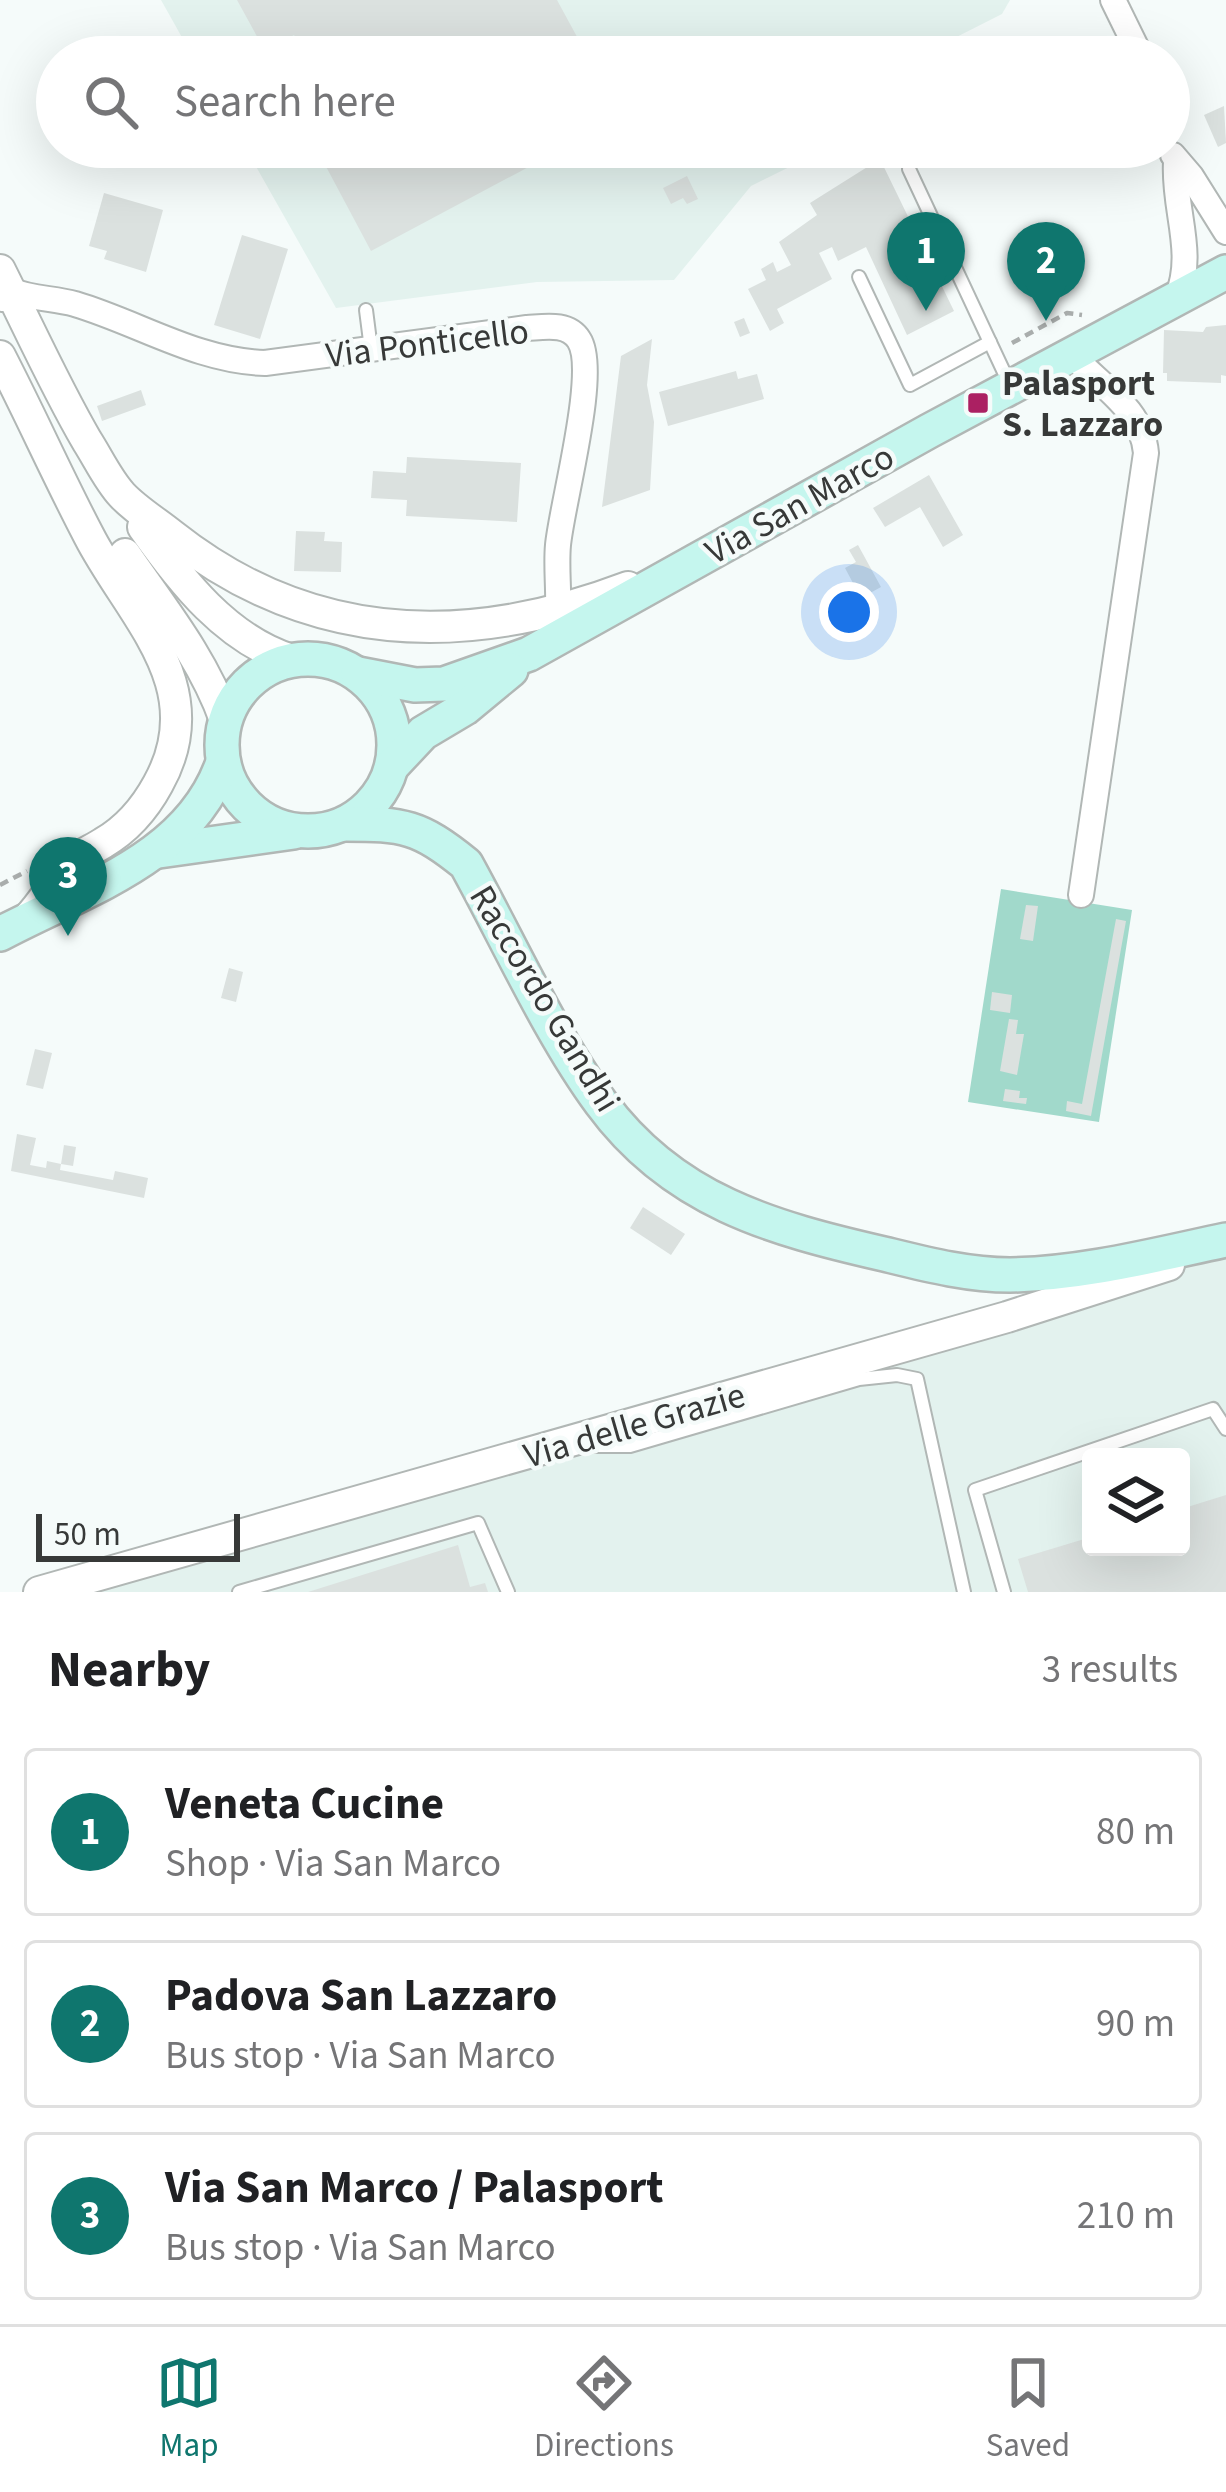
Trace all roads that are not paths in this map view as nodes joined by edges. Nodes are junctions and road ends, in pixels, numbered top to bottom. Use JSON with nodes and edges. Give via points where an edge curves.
{"nodes":[{"id":1,"x":1113,"y":0,"type":"edge"},
{"id":2,"x":1131,"y":36,"type":"edge"},
{"id":3,"x":1173,"y":168,"type":"edge"},
{"id":4,"x":1184,"y":168,"type":"edge"},
{"id":5,"x":909,"y":169,"type":"dead end"},
{"id":6,"x":1226,"y":232,"type":"edge"},
{"id":7,"x":1226,"y":272,"type":"edge"},
{"id":8,"x":859,"y":277,"type":"dead end"},
{"id":9,"x":3,"y":288,"type":"edge"},
{"id":10,"x":1177,"y":298,"type":"junction"},
{"id":11,"x":367,"y":310,"type":"dead end"},
{"id":12,"x":990,"y":342,"type":"junction"},
{"id":13,"x":371,"y":350,"type":"junction"},
{"id":14,"x":1071,"y":355,"type":"junction"},
{"id":15,"x":0,"y":356,"type":"edge"},
{"id":16,"x":1011,"y":386,"type":"junction"},
{"id":17,"x":62,"y":474,"type":"junction"},
{"id":18,"x":121,"y":494,"type":"junction"},
{"id":19,"x":685,"y":566,"type":"junction"},
{"id":20,"x":558,"y":610,"type":"junction"},
{"id":21,"x":529,"y":654,"type":"junction"},
{"id":22,"x":292,"y":660,"type":"junction"},
{"id":23,"x":358,"y":674,"type":"junction"},
{"id":24,"x":225,"y":720,"type":"junction"},
{"id":25,"x":223,"y":762,"type":"junction"},
{"id":26,"x":392,"y":766,"type":"junction"},
{"id":27,"x":344,"y":824,"type":"junction"},
{"id":28,"x":299,"y":831,"type":"junction"},
{"id":29,"x":160,"y":851,"type":"junction"},
{"id":30,"x":1081,"y":895,"type":"dead end"},
{"id":31,"x":13,"y":927,"type":"edge"},
{"id":32,"x":1226,"y":1243,"type":"edge"},
{"id":33,"x":1226,"y":1429,"type":"edge"},
{"id":34,"x":557,"y":1446,"type":"junction"},
{"id":35,"x":39,"y":1592,"type":"edge"},
{"id":36,"x":239,"y":1592,"type":"edge"},
{"id":37,"x":508,"y":1592,"type":"edge"},
{"id":38,"x":964,"y":1592,"type":"edge"},
{"id":39,"x":1004,"y":1592,"type":"edge"}],
"edges":[{"from":1,"to":2,"type":"street"},
{"from":3,"to":10,"type":"street","via":[[1186,236],[1187,274]]},
{"from":4,"to":6,"type":"street"},
{"from":5,"to":12,"type":"lane"},
{"from":7,"to":10,"type":"main road","name":"Via San Marco"},
{"from":8,"to":12,"type":"lane","via":[[910,385]]},
{"from":9,"to":13,"type":"street","name":"Via Ponticello","via":[[239,362]]},
{"from":9,"to":18,"type":"street"},
{"from":10,"to":14,"type":"main road","name":"Via San Marco"},
{"from":11,"to":13,"type":"lane"},
{"from":12,"to":16,"type":"lane"},
{"from":13,"to":20,"type":"street","name":"Via Ponticello","via":[[527,328],[564,328],[578,338],[582,408],[557,546]]},
{"from":14,"to":16,"type":"main road","name":"Via San Marco"},
{"from":14,"to":30,"type":"street","via":[[1133,413],[1147,453]]},
{"from":15,"to":17,"type":"street"},
{"from":16,"to":19,"type":"main road","name":"Via San Marco"},
{"from":17,"to":24,"type":"street","via":[[195,654]]},
{"from":17,"to":31,"type":"street","via":[[90,538],[160,648],[174,733],[169,759],[126,827],[66,868],[48,898]]},
{"from":18,"to":20,"type":"street","via":[[197,555],[327,615],[450,627]]},
{"from":18,"to":22,"type":"street","via":[[211,610],[249,641]]},
{"from":19,"to":20,"type":"street"},
{"from":19,"to":21,"type":"main road","name":"Via San Marco"},
{"from":21,"to":23,"type":"main road","name":"Via San Marco","via":[[444,683],[415,686]]},
{"from":21,"to":26,"type":"main road","name":"Via San Marco"},
{"from":22,"to":23,"type":"main road"},
{"from":22,"to":24,"type":"main road","via":[[250,681]]},
{"from":23,"to":26,"type":"main road","via":[[394,732]]},
{"from":24,"to":25,"type":"main road"},
{"from":25,"to":28,"type":"main road","via":[[238,796],[264,820]]},
{"from":25,"to":29,"type":"main road","via":[[216,783]]},
{"from":26,"to":27,"type":"main road","via":[[374,801]]},
{"from":27,"to":28,"type":"main road"},
{"from":27,"to":32,"type":"main road","name":"Raccordo Gandhi","via":[[395,824],[432,836],[466,864],[601,1102],[638,1145],[715,1203],[812,1238],[1008,1275]]},
{"from":28,"to":29,"type":"main road"},
{"from":29,"to":31,"type":"main road"},
{"from":32,"to":34,"type":"street","name":"Via delle Grazie","via":[[1007,1317]]},
{"from":33,"to":39,"type":"lane","via":[[1213,1409],[975,1490]]},
{"from":34,"to":35,"type":"street","name":"Via delle Grazie"},
{"from":34,"to":38,"type":"lane","via":[[630,1446],[859,1378],[917,1378]]},
{"from":36,"to":37,"type":"lane","via":[[478,1522]]}]}
